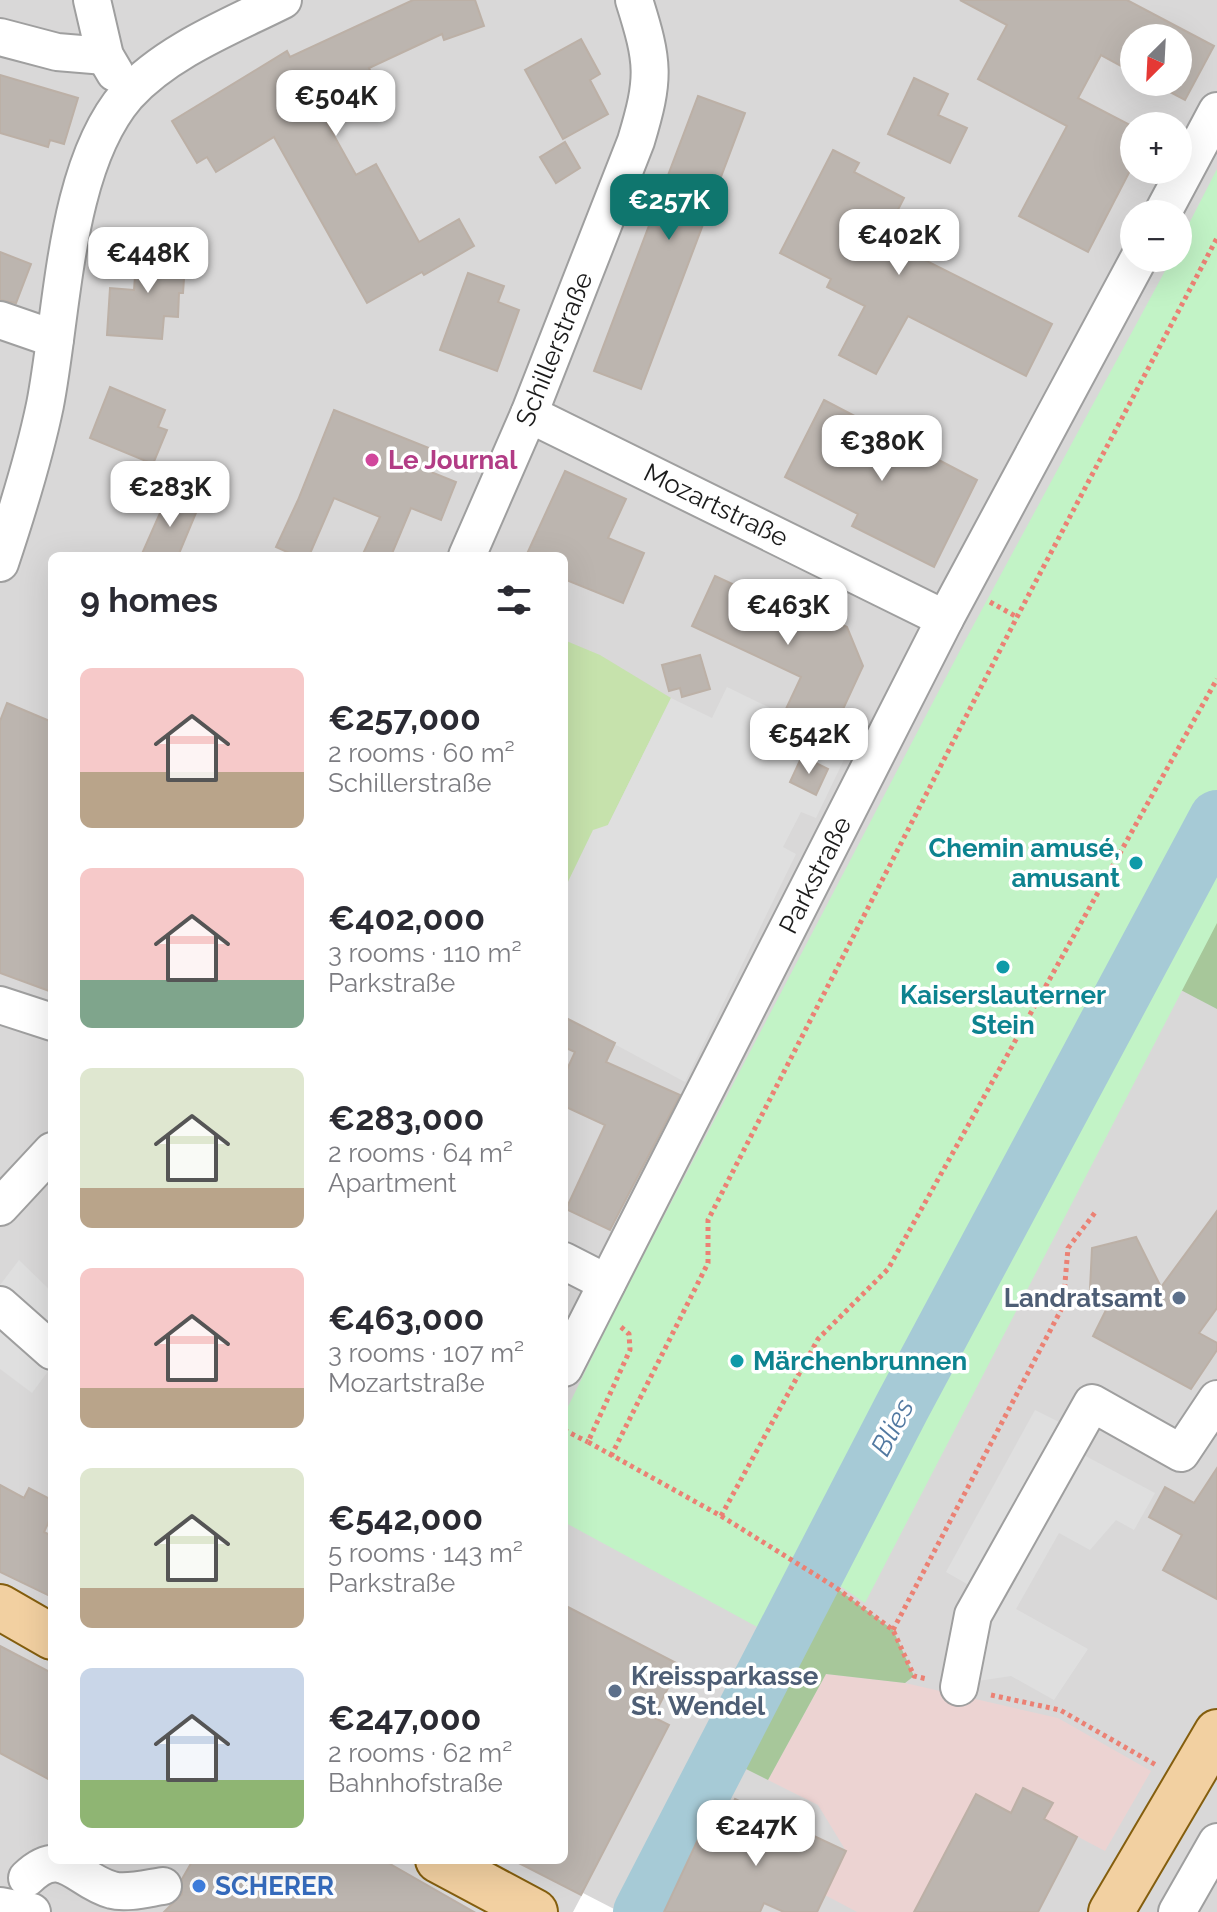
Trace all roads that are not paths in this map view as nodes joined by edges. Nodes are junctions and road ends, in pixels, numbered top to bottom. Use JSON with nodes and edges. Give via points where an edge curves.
{"nodes":[{"id":1,"x":92,"y":0,"type":"edge"},
{"id":2,"x":283,"y":0,"type":"edge"},
{"id":3,"x":634,"y":0,"type":"edge"},
{"id":4,"x":0,"y":37,"type":"edge"},
{"id":5,"x":105,"y":56,"type":"junction"},
{"id":6,"x":127,"y":96,"type":"junction"},
{"id":7,"x":1217,"y":111,"type":"edge"},
{"id":8,"x":1169,"y":200,"type":"edge"},
{"id":9,"x":1131,"y":272,"type":"edge"},
{"id":10,"x":0,"y":320,"type":"edge"},
{"id":11,"x":55,"y":339,"type":"junction"},
{"id":12,"x":529,"y":414,"type":"junction"},
{"id":13,"x":469,"y":552,"type":"edge"},
{"id":14,"x":0,"y":563,"type":"edge"},
{"id":15,"x":945,"y":619,"type":"junction"},
{"id":16,"x":0,"y":1005,"type":"edge"},
{"id":17,"x":48,"y":1021,"type":"edge"},
{"id":18,"x":48,"y":1155,"type":"edge"},
{"id":19,"x":0,"y":1207,"type":"edge"},
{"id":20,"x":568,"y":1265,"type":"edge"},
{"id":21,"x":601,"y":1295,"type":"junction"},
{"id":22,"x":0,"y":1305,"type":"edge"},
{"id":23,"x":48,"y":1347,"type":"edge"},
{"id":24,"x":568,"y":1360,"type":"edge"},
{"id":25,"x":1217,"y":1399,"type":"edge"},
{"id":26,"x":0,"y":1607,"type":"edge"},
{"id":27,"x":48,"y":1635,"type":"edge"},
{"id":28,"x":959,"y":1687,"type":"road end"},
{"id":29,"x":1217,"y":1732,"type":"edge"},
{"id":30,"x":1164,"y":1824,"type":"junction"},
{"id":31,"x":1217,"y":1842,"type":"edge"},
{"id":32,"x":48,"y":1864,"type":"edge"},
{"id":33,"x":61,"y":1864,"type":"edge"},
{"id":34,"x":443,"y":1864,"type":"edge"},
{"id":35,"x":164,"y":1886,"type":"edge"},
{"id":36,"x":488,"y":1901,"type":"edge"},
{"id":37,"x":20,"y":1903,"type":"edge"},
{"id":38,"x":535,"y":1912,"type":"edge"},
{"id":39,"x":1088,"y":1912,"type":"edge"},
{"id":40,"x":1111,"y":1912,"type":"edge"},
{"id":41,"x":1177,"y":1912,"type":"edge"}],
"edges":[{"from":1,"to":5,"type":"street"},
{"from":2,"to":6,"type":"street","via":[[190,48]]},
{"from":3,"to":12,"type":"street","name":"Schillerstraße","via":[[651,65],[649,96]]},
{"from":4,"to":5,"type":"street","via":[[57,52]]},
{"from":5,"to":6,"type":"street"},
{"from":6,"to":11,"type":"street","via":[[89,168],[72,222]]},
{"from":7,"to":8,"type":"street"},
{"from":9,"to":15,"type":"street","name":"Parkstraße"},
{"from":10,"to":11,"type":"street"},
{"from":11,"to":14,"type":"street","via":[[45,406]]},
{"from":12,"to":13,"type":"street","name":"Schillerstraße"},
{"from":12,"to":15,"type":"street","name":"Mozartstraße"},
{"from":15,"to":21,"type":"street","name":"Parkstraße"},
{"from":16,"to":17,"type":"street"},
{"from":18,"to":19,"type":"street"},
{"from":20,"to":21,"type":"street"},
{"from":21,"to":24,"type":"street","name":"Parkstraße"},
{"from":22,"to":23,"type":"street"},
{"from":25,"to":28,"type":"street","via":[[1181,1453],[1092,1403],[973,1615]]},
{"from":26,"to":27,"type":"main road"},
{"from":29,"to":30,"type":"main road"},
{"from":30,"to":39,"type":"main road"},
{"from":30,"to":40,"type":"main road"},
{"from":31,"to":41,"type":"street"},
{"from":32,"to":37,"type":"street","via":[[38,1868]]},
{"from":33,"to":35,"type":"street","via":[[113,1890]]},
{"from":34,"to":36,"type":"main road"},
{"from":36,"to":38,"type":"main road"}]}
